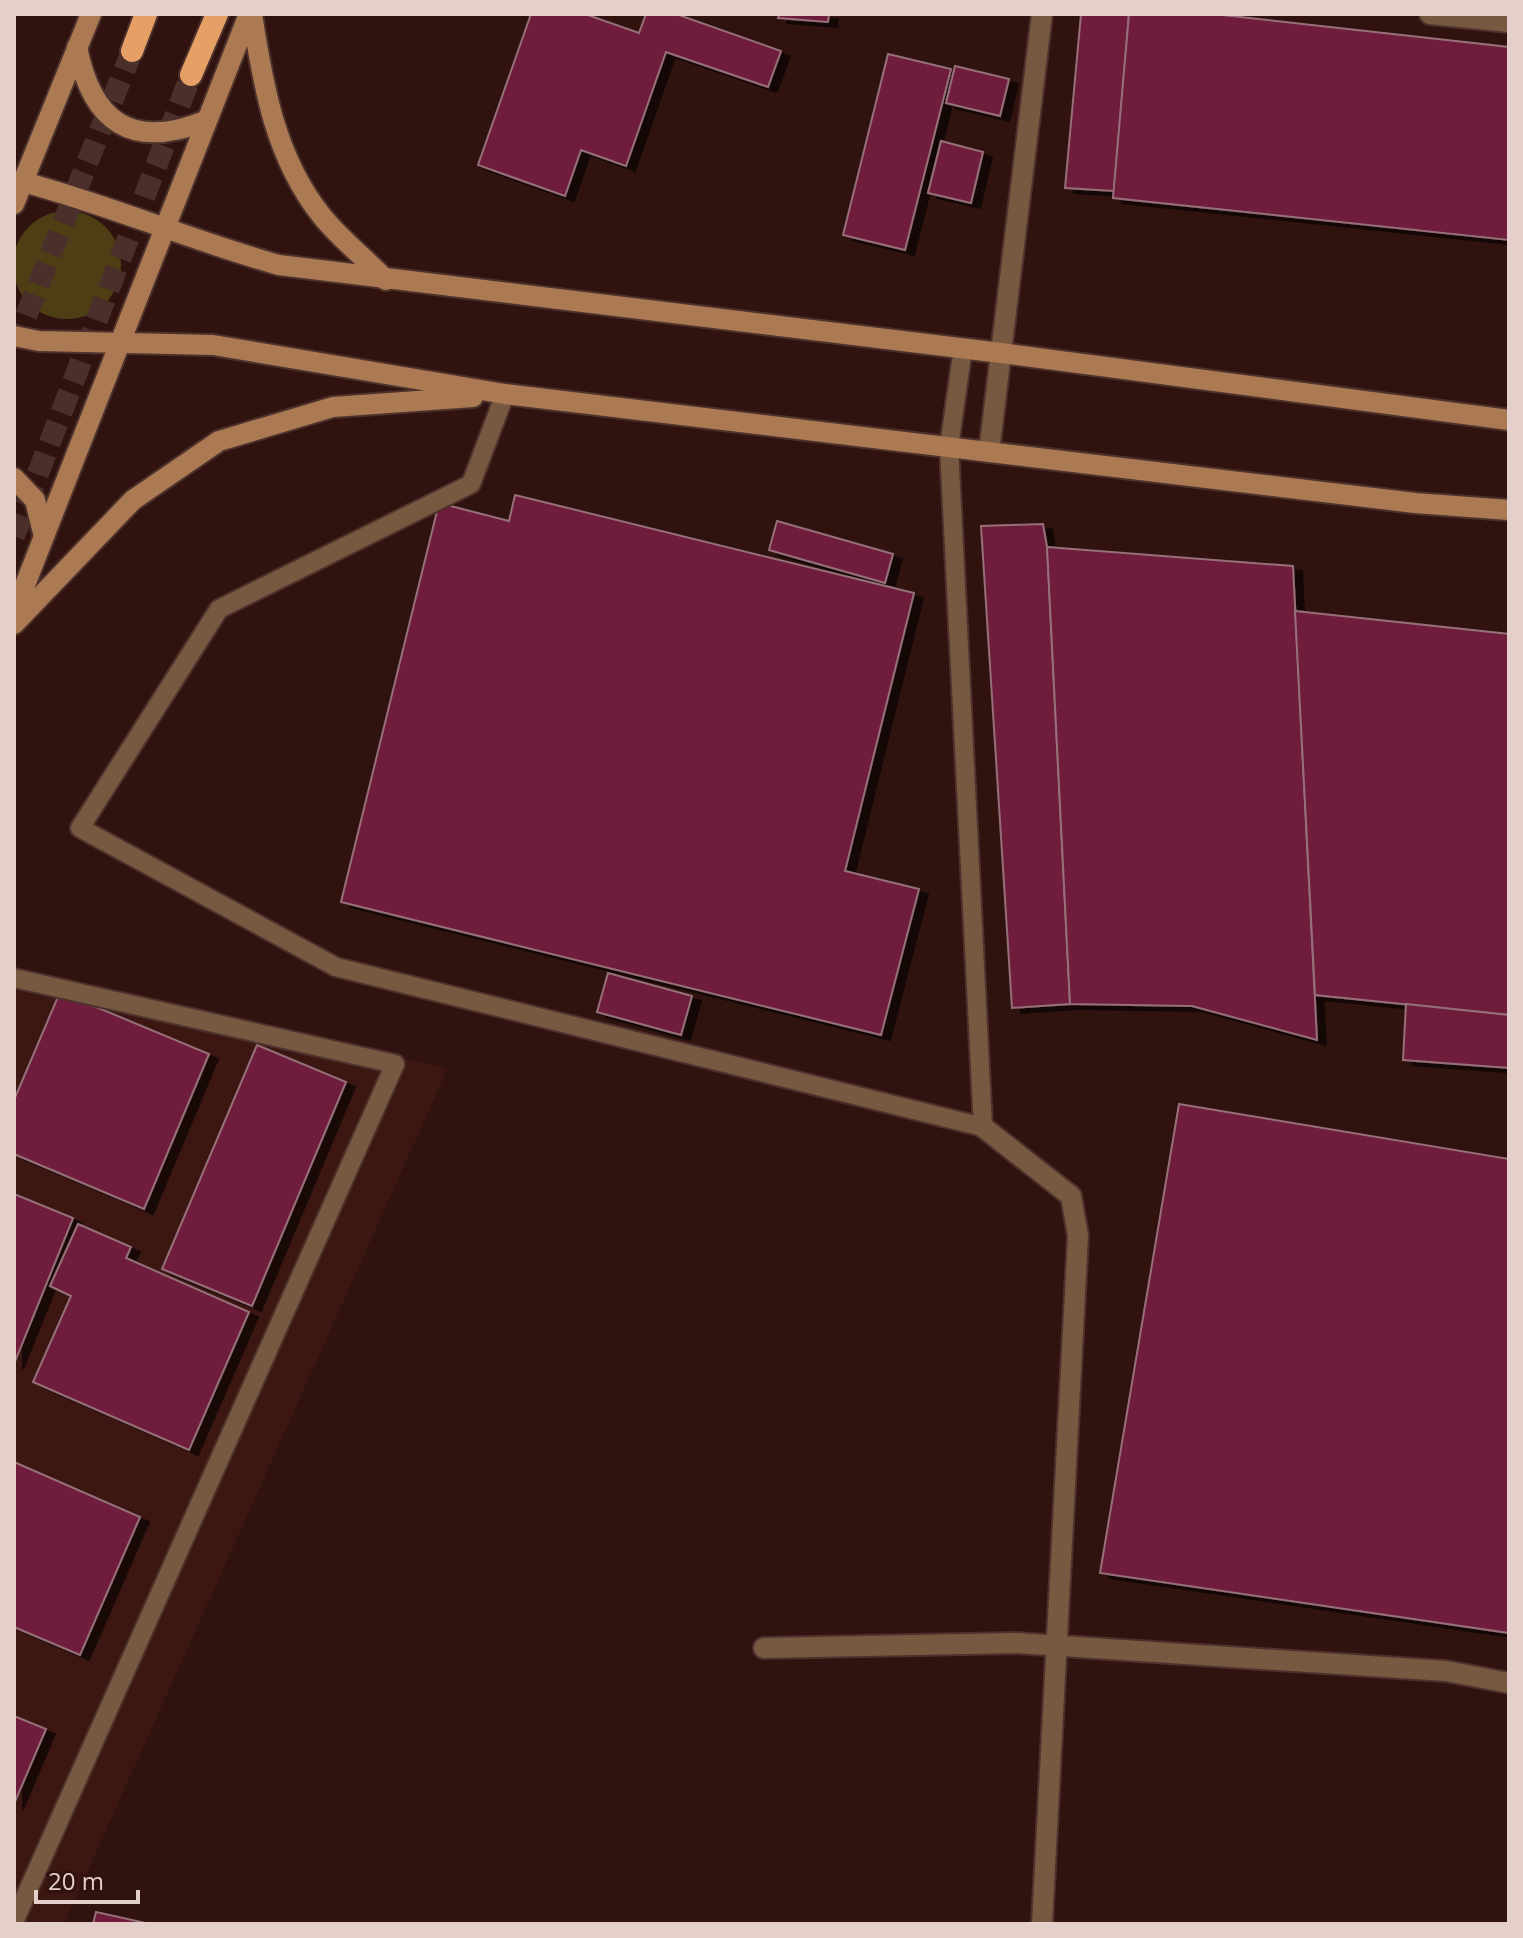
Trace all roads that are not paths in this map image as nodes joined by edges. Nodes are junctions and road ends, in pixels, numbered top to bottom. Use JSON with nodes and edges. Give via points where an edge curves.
{"nodes":[{"id":1,"x":91,"y":14,"type":"edge"},
{"id":2,"x":146,"y":14,"type":"edge"},
{"id":3,"x":217,"y":14,"type":"edge"},
{"id":4,"x":251,"y":14,"type":"edge"},
{"id":5,"x":1042,"y":14,"type":"edge"},
{"id":6,"x":1430,"y":14,"type":"edge"},
{"id":7,"x":1509,"y":22,"type":"edge"},
{"id":8,"x":77,"y":47,"type":"junction"},
{"id":9,"x":132,"y":51,"type":"tunnel mouth"},
{"id":10,"x":191,"y":75,"type":"tunnel mouth"},
{"id":11,"x":205,"y":121,"type":"junction"},
{"id":12,"x":17,"y":181,"type":"edge"},
{"id":13,"x":14,"y":204,"type":"edge"},
{"id":14,"x":164,"y":229,"type":"junction"},
{"id":15,"x":386,"y":280,"type":"junction"},
{"id":16,"x":14,"y":336,"type":"edge"},
{"id":17,"x":119,"y":342,"type":"junction"},
{"id":18,"x":963,"y":348,"type":"junction"},
{"id":19,"x":1001,"y":353,"type":"junction"},
{"id":20,"x":505,"y":394,"type":"junction"},
{"id":21,"x":1509,"y":420,"type":"edge"},
{"id":22,"x":949,"y":447,"type":"junction"},
{"id":23,"x":989,"y":452,"type":"junction"},
{"id":24,"x":14,"y":478,"type":"edge"},
{"id":25,"x":1509,"y":510,"type":"edge"},
{"id":26,"x":43,"y":533,"type":"junction"},
{"id":27,"x":14,"y":613,"type":"edge"},
{"id":28,"x":14,"y":624,"type":"edge"},
{"id":29,"x":14,"y":978,"type":"edge"},
{"id":30,"x":983,"y":1127,"type":"junction"},
{"id":31,"x":1054,"y":1646,"type":"junction"},
{"id":32,"x":764,"y":1648,"type":"dead end"},
{"id":33,"x":1509,"y":1683,"type":"edge"},
{"id":34,"x":14,"y":1922,"type":"edge"},
{"id":35,"x":1042,"y":1924,"type":"edge"}],
"edges":[{"from":1,"to":8,"type":"main road"},
{"from":2,"to":9,"type":"highway"},
{"from":3,"to":10,"type":"highway"},
{"from":4,"to":11,"type":"main road"},
{"from":4,"to":15,"type":"main road","via":[[266,99],[286,157],[320,215]]},
{"from":5,"to":19,"type":"street"},
{"from":6,"to":7,"type":"street"},
{"from":8,"to":11,"type":"main road","via":[[84,80],[97,104],[119,123],[144,133],[173,134]]},
{"from":8,"to":12,"type":"main road"},
{"from":11,"to":14,"type":"main road"},
{"from":12,"to":13,"type":"main road"},
{"from":12,"to":14,"type":"main road","via":[[89,200]]},
{"from":14,"to":15,"type":"main road","via":[[279,265]]},
{"from":14,"to":17,"type":"main road"},
{"from":15,"to":18,"type":"main road"},
{"from":16,"to":17,"type":"main road"},
{"from":17,"to":20,"type":"main road","via":[[213,345]]},
{"from":17,"to":26,"type":"main road"},
{"from":18,"to":19,"type":"main road"},
{"from":18,"to":22,"type":"lane"},
{"from":19,"to":21,"type":"main road"},
{"from":19,"to":23,"type":"street"},
{"from":20,"to":22,"type":"main road"},
{"from":20,"to":28,"type":"main road","via":[[333,407],[219,441],[133,500]]},
{"from":20,"to":30,"type":"lane","via":[[471,484],[219,609],[80,828],[336,967]]},
{"from":22,"to":23,"type":"main road"},
{"from":22,"to":30,"type":"lane"},
{"from":23,"to":25,"type":"main road"},
{"from":24,"to":26,"type":"main road","via":[[35,500]]},
{"from":26,"to":27,"type":"main road"},
{"from":29,"to":34,"type":"lane","via":[[395,1064]]},
{"from":30,"to":31,"type":"street","via":[[1071,1196],[1078,1236]]},
{"from":31,"to":32,"type":"street"},
{"from":31,"to":33,"type":"street","via":[[1446,1671]]},
{"from":31,"to":35,"type":"street"}]}
